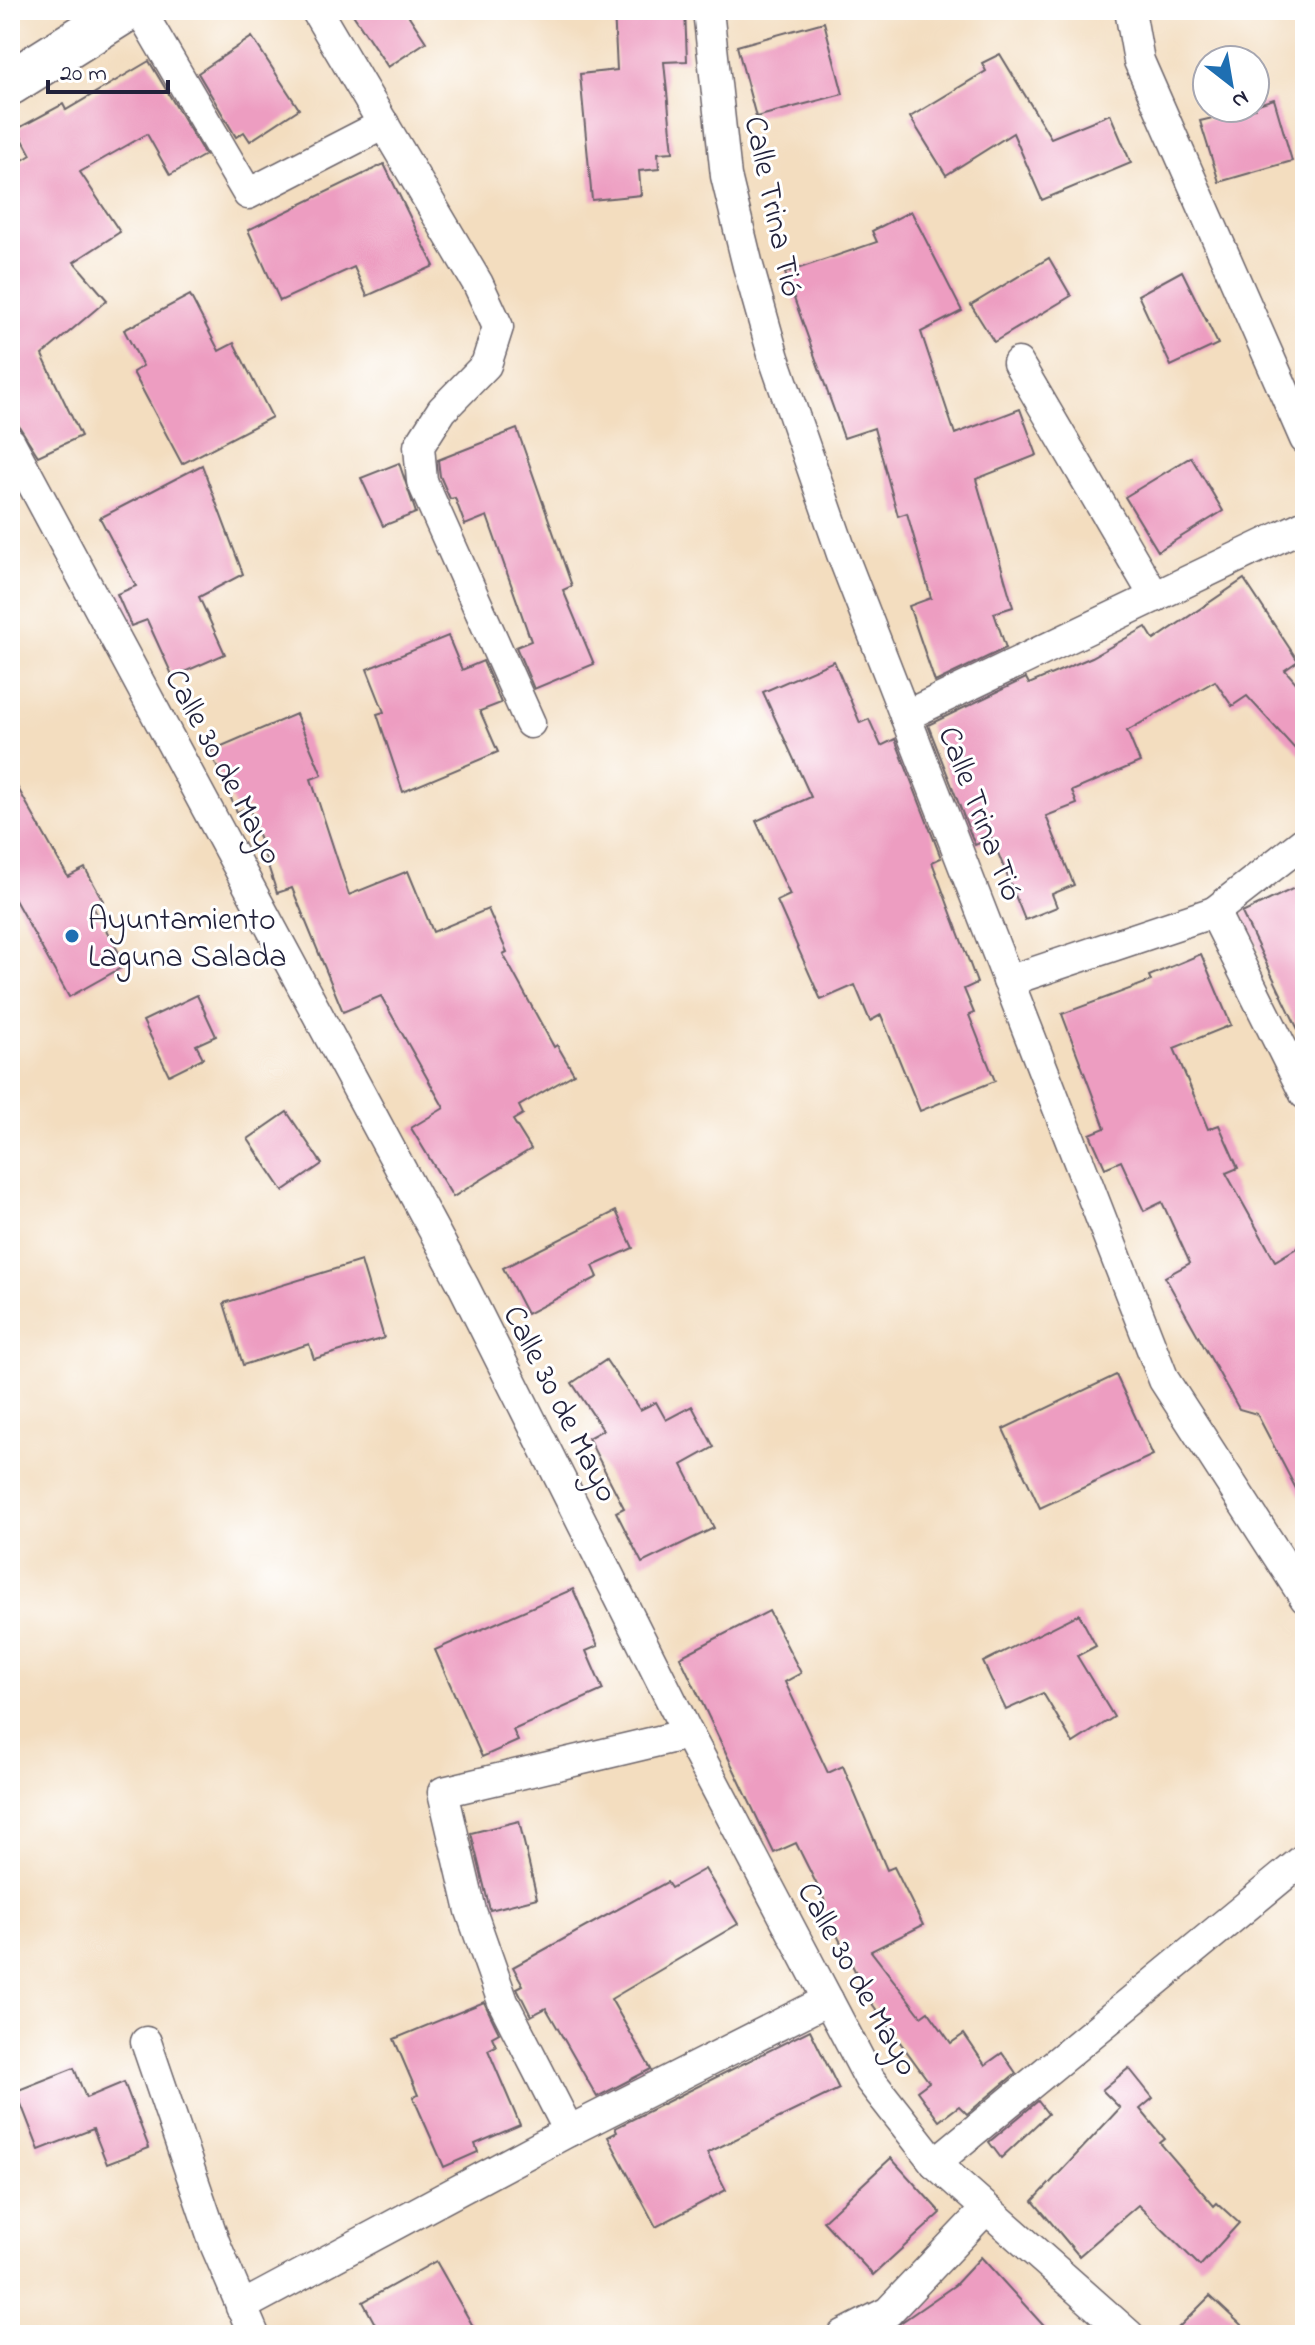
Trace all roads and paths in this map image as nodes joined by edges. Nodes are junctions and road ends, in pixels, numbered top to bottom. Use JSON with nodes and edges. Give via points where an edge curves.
{"nodes":[{"id":1,"x":316,"y":10,"type":"edge"},
{"id":2,"x":708,"y":10,"type":"edge"},
{"id":3,"x":1130,"y":10,"type":"edge"},
{"id":4,"x":118,"y":13,"type":"edge"},
{"id":5,"x":10,"y":83,"type":"edge"},
{"id":6,"x":384,"y":124,"type":"junction"},
{"id":7,"x":1018,"y":363,"type":"dead end"},
{"id":8,"x":1305,"y":439,"type":"edge"},
{"id":9,"x":10,"y":442,"type":"edge"},
{"id":10,"x":1305,"y":525,"type":"edge"},
{"id":11,"x":1155,"y":597,"type":"junction"},
{"id":12,"x":905,"y":716,"type":"junction"},
{"id":13,"x":530,"y":723,"type":"dead end"},
{"id":14,"x":1305,"y":841,"type":"edge"},
{"id":15,"x":1214,"y":912,"type":"junction"},
{"id":16,"x":1008,"y":981,"type":"junction"},
{"id":17,"x":1305,"y":1094,"type":"edge"},
{"id":18,"x":1305,"y":1598,"type":"edge"},
{"id":19,"x":688,"y":1734,"type":"junction"},
{"id":20,"x":1305,"y":1858,"type":"edge"},
{"id":21,"x":828,"y":2000,"type":"junction"},
{"id":22,"x":146,"y":2042,"type":"dead end"},
{"id":23,"x":569,"y":2131,"type":"junction"},
{"id":24,"x":935,"y":2163,"type":"junction"},
{"id":25,"x":986,"y":2209,"type":"junction"},
{"id":26,"x":241,"y":2307,"type":"junction"},
{"id":27,"x":254,"y":2335,"type":"edge"},
{"id":28,"x":843,"y":2335,"type":"edge"},
{"id":29,"x":1129,"y":2335,"type":"edge"}],
"edges":[{"from":1,"to":6,"type":"street"},
{"from":2,"to":12,"type":"street","name":"Calle Trina Tió","via":[[726,176],[751,279],[842,554]]},
{"from":3,"to":8,"type":"street","via":[[1139,61]]},
{"from":4,"to":5,"type":"main road"},
{"from":4,"to":6,"type":"street","via":[[248,194]]},
{"from":6,"to":13,"type":"street","via":[[498,327],[486,365],[442,410],[419,446],[422,481]]},
{"from":7,"to":11,"type":"street"},
{"from":9,"to":19,"type":"street","name":"Calle 30 de Mayo","via":[[463,1285]]},
{"from":10,"to":11,"type":"street"},
{"from":11,"to":12,"type":"street"},
{"from":12,"to":16,"type":"street","name":"Calle Trina Tió"},
{"from":14,"to":15,"type":"street"},
{"from":15,"to":16,"type":"street"},
{"from":15,"to":17,"type":"street"},
{"from":16,"to":18,"type":"street","name":"Calle Trina Tió","via":[[1164,1380]]},
{"from":19,"to":21,"type":"street","name":"Calle 30 de Mayo"},
{"from":19,"to":23,"type":"street","via":[[443,1792],[471,1911],[503,2002]]},
{"from":20,"to":24,"type":"street"},
{"from":21,"to":23,"type":"street"},
{"from":21,"to":24,"type":"street","name":"Calle 30 de Mayo","via":[[870,2080]]},
{"from":22,"to":26,"type":"street"},
{"from":23,"to":26,"type":"street"},
{"from":24,"to":25,"type":"street","name":"Calle 30 de Mayo"},
{"from":25,"to":28,"type":"street","via":[[888,2312]]},
{"from":25,"to":29,"type":"street","name":"Calle 30 de Mayo"},
{"from":26,"to":27,"type":"street"}]}
